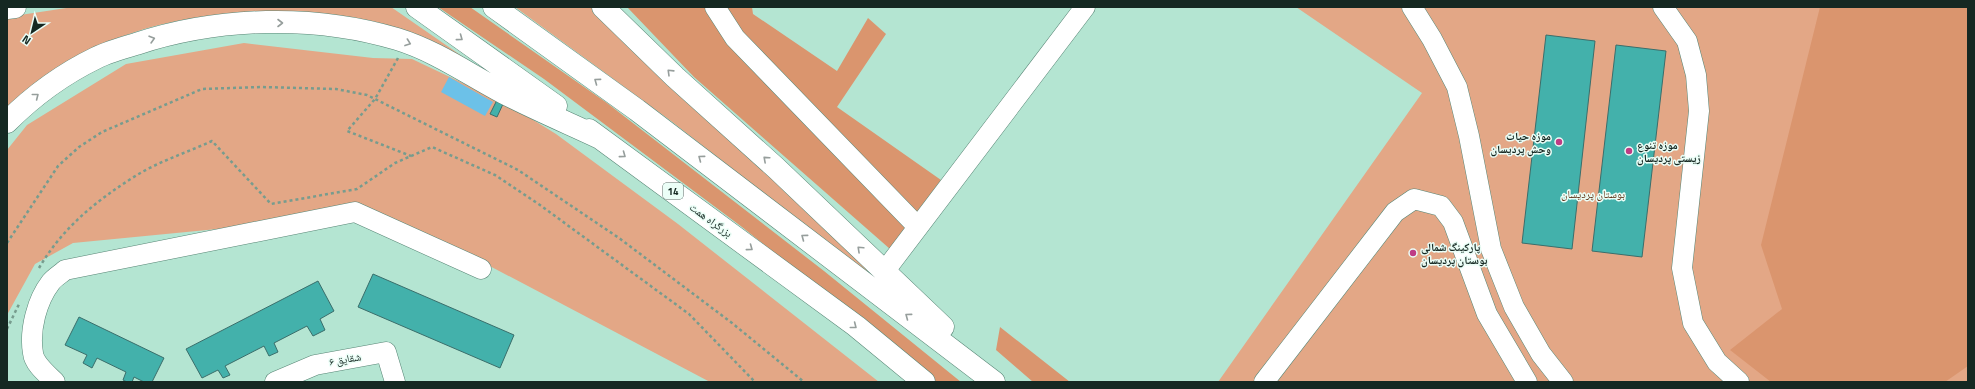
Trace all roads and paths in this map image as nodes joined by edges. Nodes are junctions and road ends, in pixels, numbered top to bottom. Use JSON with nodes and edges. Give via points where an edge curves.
{"nodes":[{"id":1,"x":15,"y":7,"type":"edge"},
{"id":2,"x":417,"y":7,"type":"edge"},
{"id":3,"x":494,"y":7,"type":"edge"},
{"id":4,"x":603,"y":7,"type":"edge"},
{"id":5,"x":715,"y":7,"type":"edge"},
{"id":6,"x":1085,"y":7,"type":"edge"},
{"id":7,"x":1412,"y":7,"type":"edge"},
{"id":8,"x":1663,"y":7,"type":"edge"},
{"id":9,"x":7,"y":8,"type":"edge"},
{"id":10,"x":401,"y":52,"type":"dead end"},
{"id":11,"x":375,"y":99,"type":"junction"},
{"id":12,"x":7,"y":122,"type":"edge"},
{"id":13,"x":600,"y":138,"type":"junction"},
{"id":14,"x":411,"y":156,"type":"dead end"},
{"id":15,"x":918,"y":227,"type":"junction"},
{"id":16,"x":7,"y":243,"type":"edge"},
{"id":17,"x":481,"y":269,"type":"dead end"},
{"id":18,"x":884,"y":272,"type":"junction"},
{"id":19,"x":55,"y":382,"type":"edge"},
{"id":20,"x":275,"y":382,"type":"edge"},
{"id":21,"x":395,"y":382,"type":"edge"},
{"id":22,"x":804,"y":382,"type":"edge"},
{"id":23,"x":924,"y":382,"type":"edge"},
{"id":24,"x":994,"y":382,"type":"edge"},
{"id":25,"x":1000,"y":382,"type":"edge"},
{"id":26,"x":1264,"y":382,"type":"edge"},
{"id":27,"x":1527,"y":382,"type":"edge"},
{"id":28,"x":1563,"y":382,"type":"edge"},
{"id":29,"x":1739,"y":382,"type":"edge"}],
"edges":[{"from":1,"to":9,"type":"highway"},
{"from":2,"to":13,"type":"highway","name":"بزرگراه همت","number":"14","one_way":true},
{"from":24,"to":3,"type":"highway","one_way":true,"via":[[637,110]]},
{"from":18,"to":4,"type":"highway","one_way":true},
{"from":5,"to":15,"type":"street","via":[[735,38]]},
{"from":6,"to":15,"type":"street"},
{"from":7,"to":28,"type":"street","via":[[1457,87],[1491,249],[1514,307],[1541,354]]},
{"from":8,"to":29,"type":"street","via":[[1687,41],[1696,76],[1699,111],[1683,275],[1693,323],[1717,362]]},
{"from":10,"to":11,"type":"path"},
{"from":11,"to":14,"type":"path","via":[[347,131]]},
{"from":11,"to":16,"type":"path","via":[[336,89],[202,89],[102,132],[79,147],[58,166]]},
{"from":11,"to":22,"type":"path","via":[[518,170],[618,238],[732,323]]},
{"from":12,"to":13,"type":"highway","one_way":true,"via":[[36,95],[69,72],[119,49],[174,32],[209,26],[283,22],[366,32],[410,43],[435,54],[504,93]]},
{"from":13,"to":23,"type":"highway","name":"بزرگراه همت","number":"14","one_way":true,"via":[[856,326]]},
{"from":15,"to":18,"type":"street"},
{"from":17,"to":19,"type":"street","via":[[355,212],[65,270],[51,282],[39,303],[33,326],[32,354],[40,367]]},
{"from":18,"to":25,"type":"highway"},
{"from":20,"to":21,"type":"street","name":"شقایق ۶","via":[[316,365],[386,352]]},
{"from":26,"to":27,"type":"street","via":[[1395,212],[1414,199],[1441,206],[1453,222],[1487,314]]}]}
